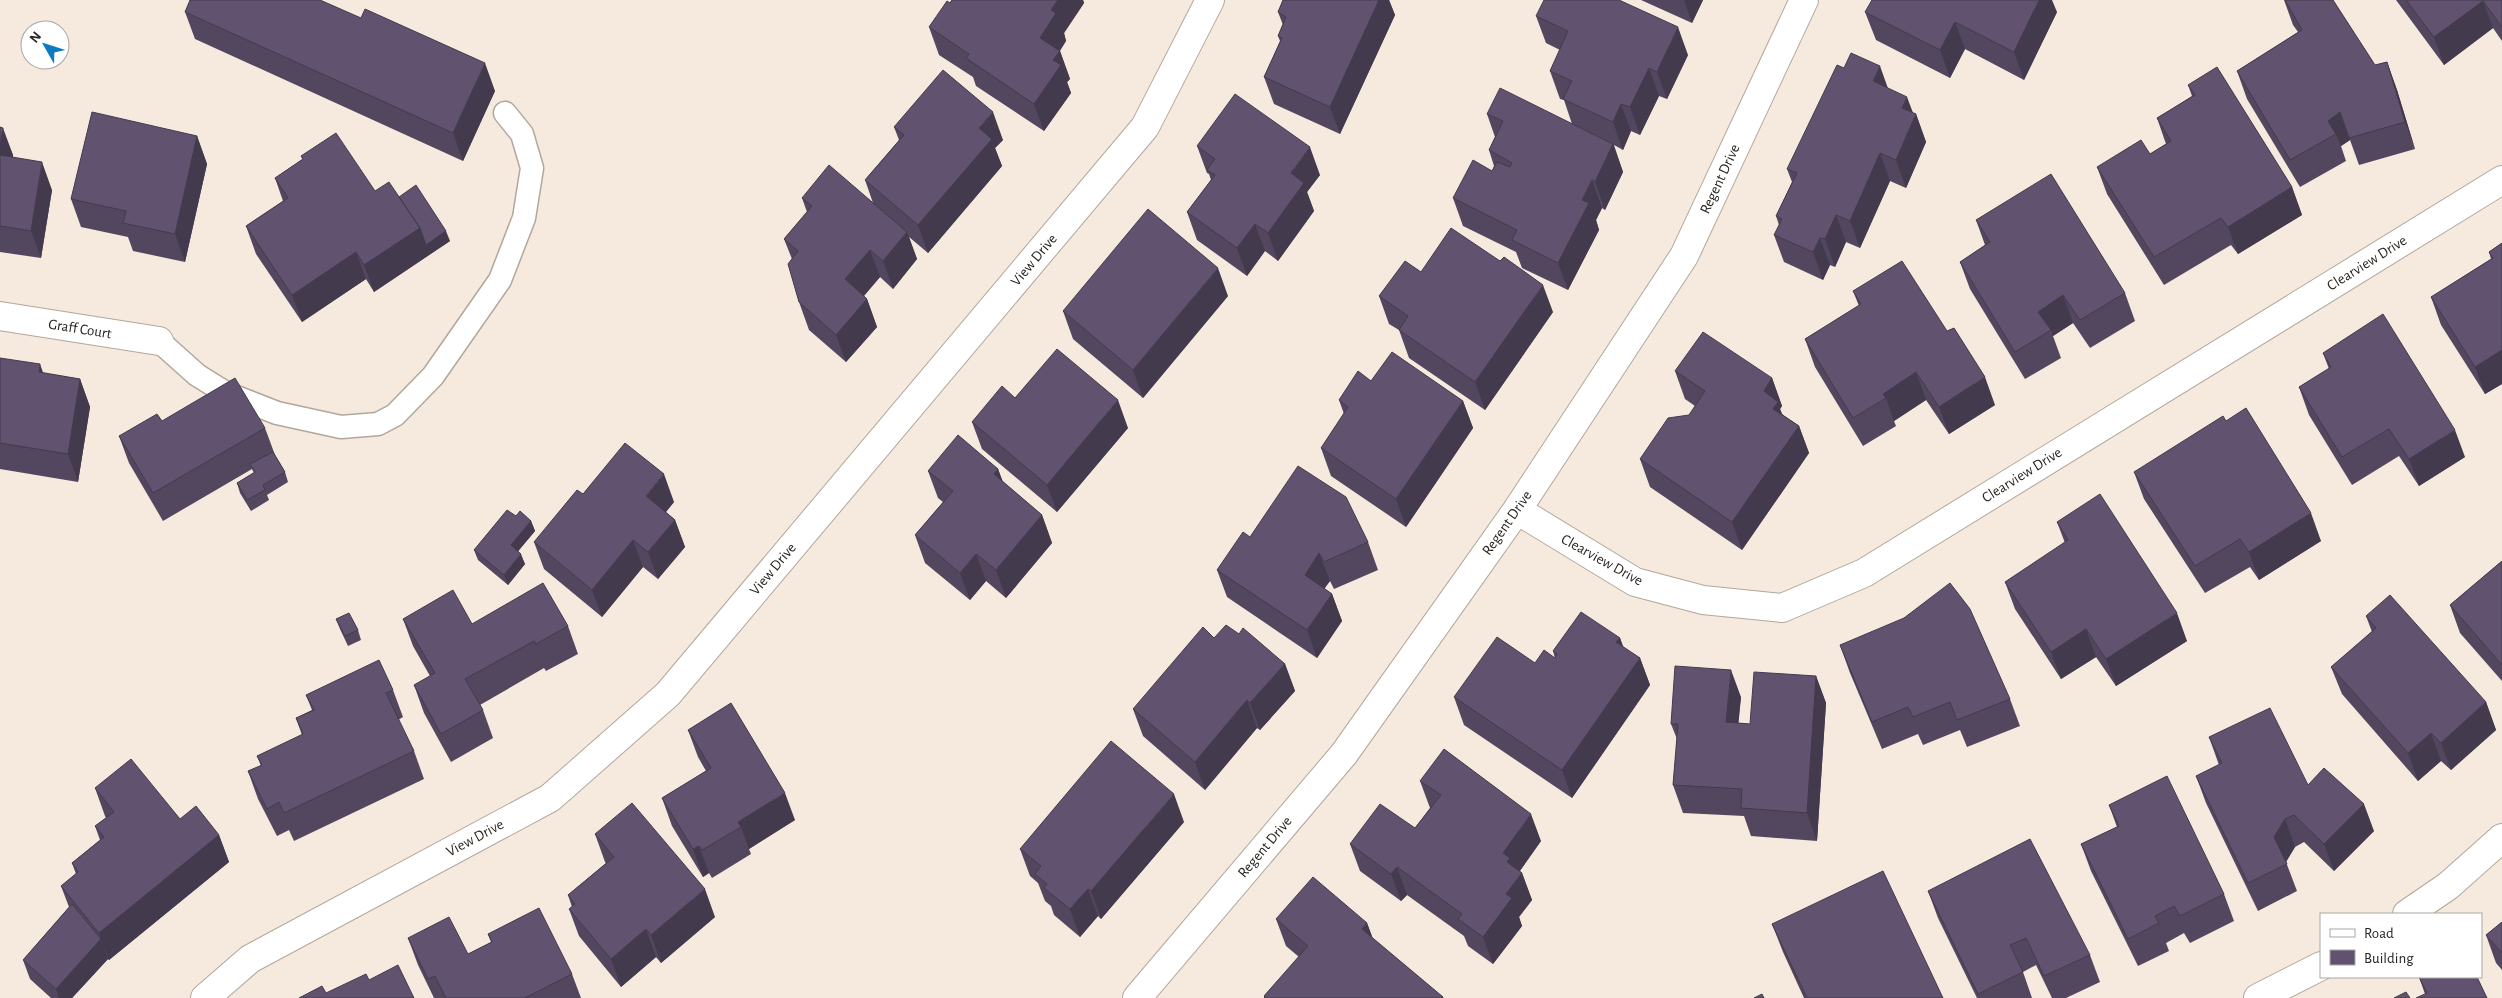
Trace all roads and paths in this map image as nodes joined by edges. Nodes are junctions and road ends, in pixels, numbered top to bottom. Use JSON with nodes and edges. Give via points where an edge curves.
{"nodes":[{"id":1,"x":1210,"y":0,"type":"edge"},
{"id":2,"x":1804,"y":0,"type":"edge"},
{"id":3,"x":505,"y":113,"type":"dead end"},
{"id":4,"x":2502,"y":180,"type":"edge"},
{"id":5,"x":0,"y":316,"type":"edge"},
{"id":6,"x":159,"y":342,"type":"joint"},
{"id":7,"x":1517,"y":510,"type":"junction"},
{"id":8,"x":2502,"y":838,"type":"edge"},
{"id":9,"x":2408,"y":913,"type":"edge"},
{"id":10,"x":2320,"y":967,"type":"edge"},
{"id":11,"x":205,"y":998,"type":"edge"},
{"id":12,"x":1137,"y":998,"type":"edge"},
{"id":13,"x":2258,"y":998,"type":"edge"}],
"edges":[{"from":1,"to":11,"type":"street","name":"View Drive","via":[[1145,127],[668,694],[550,798],[250,959]]},
{"from":2,"to":7,"type":"street","name":"Regent Drive","via":[[1684,256]]},
{"from":3,"to":6,"type":"lane","via":[[522,134],[532,168],[524,218],[500,280],[433,376],[395,414],[378,424],[341,427],[276,413],[226,393],[197,375]]},
{"from":4,"to":7,"type":"street","name":"Clearview Drive","via":[[1864,573],[1782,608],[1703,600],[1635,582]]},
{"from":5,"to":6,"type":"street","name":"Graff Court"},
{"from":7,"to":12,"type":"street","name":"Regent Drive","via":[[1344,754]]},
{"from":8,"to":9,"type":"street","via":[[2448,886]]},
{"from":10,"to":13,"type":"street"}]}
